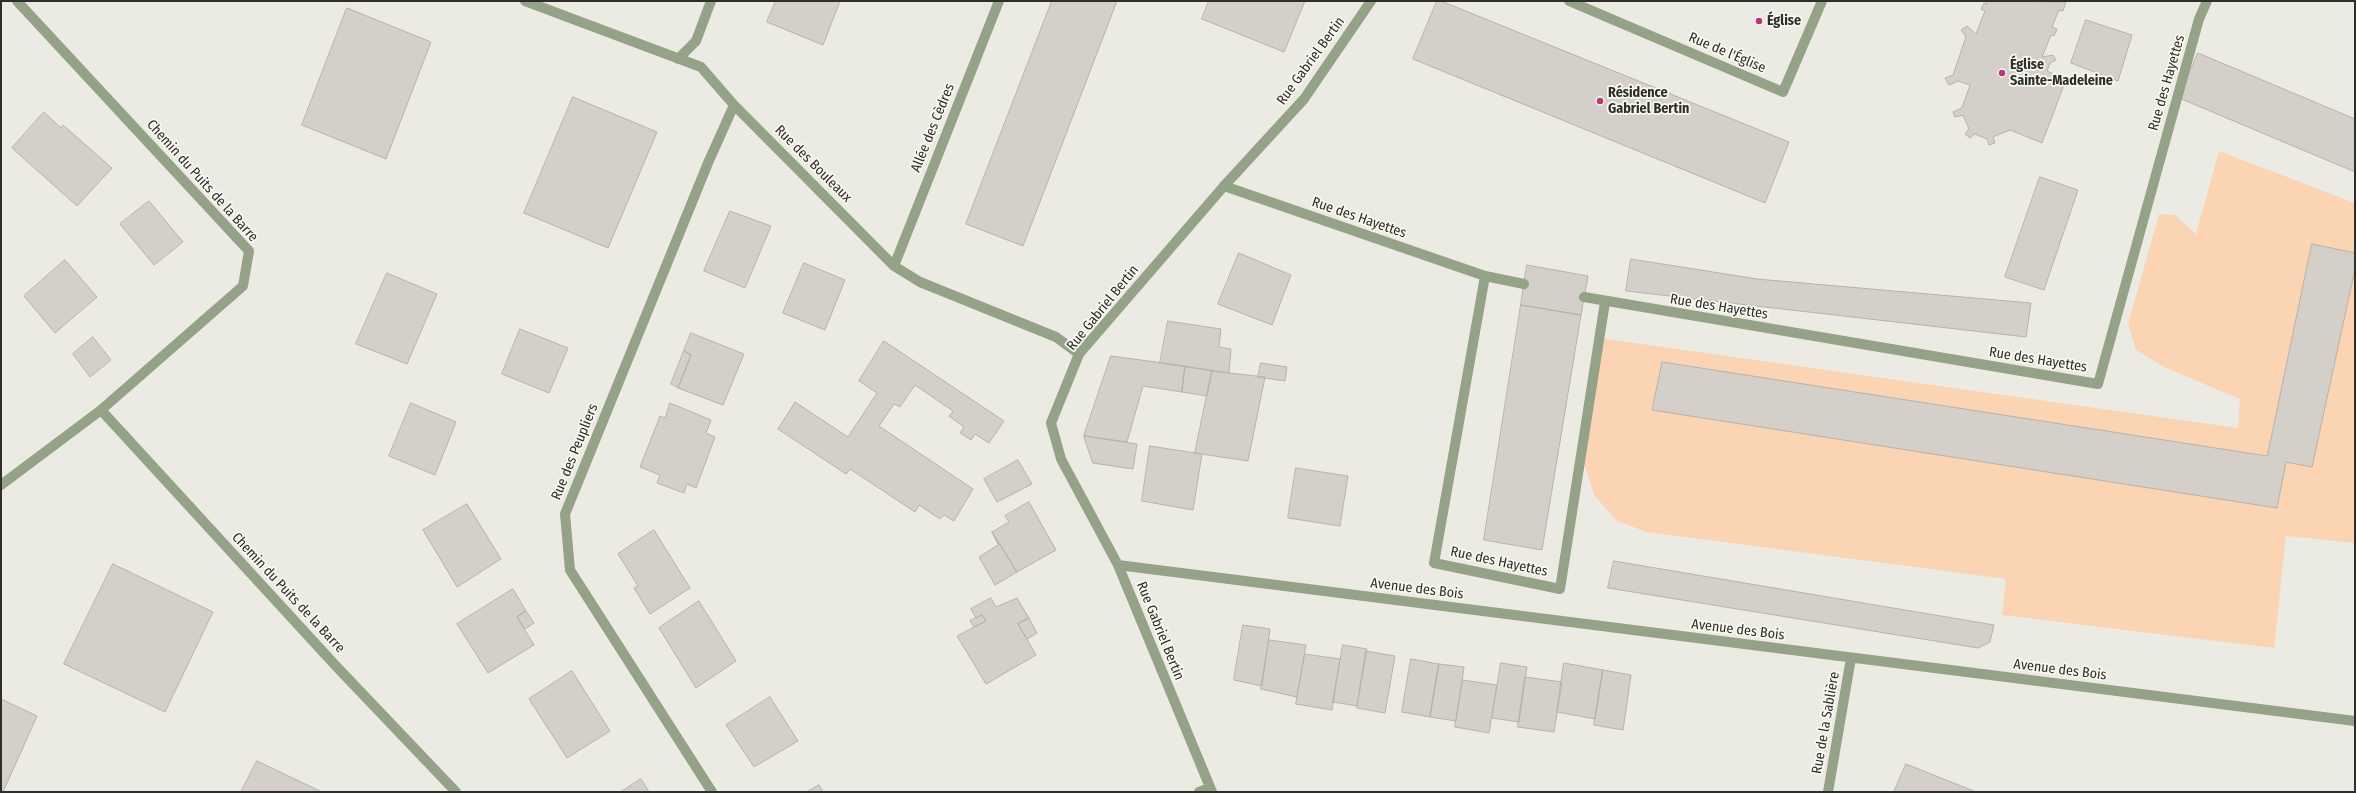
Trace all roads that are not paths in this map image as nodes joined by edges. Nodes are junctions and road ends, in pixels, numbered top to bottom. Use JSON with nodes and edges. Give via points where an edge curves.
{"nodes":[{"id":1,"x":18,"y":1,"type":"edge"},
{"id":2,"x":525,"y":1,"type":"edge"},
{"id":3,"x":711,"y":1,"type":"edge"},
{"id":4,"x":999,"y":1,"type":"edge"},
{"id":5,"x":1371,"y":1,"type":"edge"},
{"id":6,"x":1570,"y":1,"type":"edge"},
{"id":7,"x":1822,"y":1,"type":"edge"},
{"id":8,"x":2207,"y":1,"type":"edge"},
{"id":9,"x":678,"y":59,"type":"junction"},
{"id":10,"x":734,"y":105,"type":"junction"},
{"id":11,"x":1224,"y":186,"type":"junction"},
{"id":12,"x":894,"y":266,"type":"junction"},
{"id":13,"x":1485,"y":276,"type":"junction"},
{"id":14,"x":1524,"y":284,"type":"dead end"},
{"id":15,"x":1584,"y":298,"type":"dead end"},
{"id":16,"x":1605,"y":302,"type":"junction"},
{"id":17,"x":1079,"y":354,"type":"junction"},
{"id":18,"x":101,"y":410,"type":"junction"},
{"id":19,"x":1,"y":485,"type":"edge"},
{"id":20,"x":1118,"y":565,"type":"junction"},
{"id":21,"x":1851,"y":658,"type":"junction"},
{"id":22,"x":2355,"y":721,"type":"edge"},
{"id":23,"x":1211,"y":790,"type":"edge"},
{"id":24,"x":456,"y":792,"type":"edge"},
{"id":25,"x":712,"y":792,"type":"edge"},
{"id":26,"x":1199,"y":792,"type":"edge"},
{"id":27,"x":1828,"y":792,"type":"edge"}],
"edges":[{"from":1,"to":18,"type":"street","name":"Chemin du Puits de la Barre","via":[[249,251],[243,286]]},
{"from":2,"to":9,"type":"street","name":"Rue des Bouleaux"},
{"from":3,"to":9,"type":"street","via":[[696,41]]},
{"from":4,"to":12,"type":"street","name":"Allée des Cèdres"},
{"from":5,"to":11,"type":"street","name":"Rue Gabriel Bertin","via":[[1304,99]]},
{"from":6,"to":7,"type":"street","name":"Rue de l'Église","via":[[1782,92]]},
{"from":8,"to":16,"type":"street","name":"Rue des Hayettes","via":[[2199,19],[2098,384]]},
{"from":9,"to":10,"type":"street","name":"Rue des Bouleaux","via":[[701,67]]},
{"from":10,"to":12,"type":"street","name":"Rue des Bouleaux"},
{"from":10,"to":25,"type":"street","name":"Rue des Peupliers","via":[[565,514],[570,570]]},
{"from":11,"to":13,"type":"street","name":"Rue des Hayettes"},
{"from":11,"to":17,"type":"street","name":"Rue Gabriel Bertin"},
{"from":12,"to":17,"type":"street","name":"Rue des Bouleaux","via":[[920,282],[1056,337]]},
{"from":13,"to":14,"type":"street","name":"Rue des Hayettes"},
{"from":13,"to":16,"type":"street","name":"Rue des Hayettes","via":[[1434,564],[1560,589]]},
{"from":15,"to":16,"type":"street","name":"Rue des Hayettes"},
{"from":17,"to":20,"type":"street","name":"Rue Gabriel Bertin","via":[[1051,423],[1061,459]]},
{"from":18,"to":19,"type":"street","name":"Chemin du Puits de la Barre"},
{"from":18,"to":24,"type":"street","name":"Chemin du Puits de la Barre","via":[[335,665]]},
{"from":20,"to":21,"type":"street","name":"Avenue des Bois"},
{"from":20,"to":23,"type":"street","name":"Rue Gabriel Bertin"},
{"from":21,"to":22,"type":"street","name":"Avenue des Bois"},
{"from":21,"to":27,"type":"street","name":"Rue de la Sablière"},
{"from":23,"to":26,"type":"street"}]}
